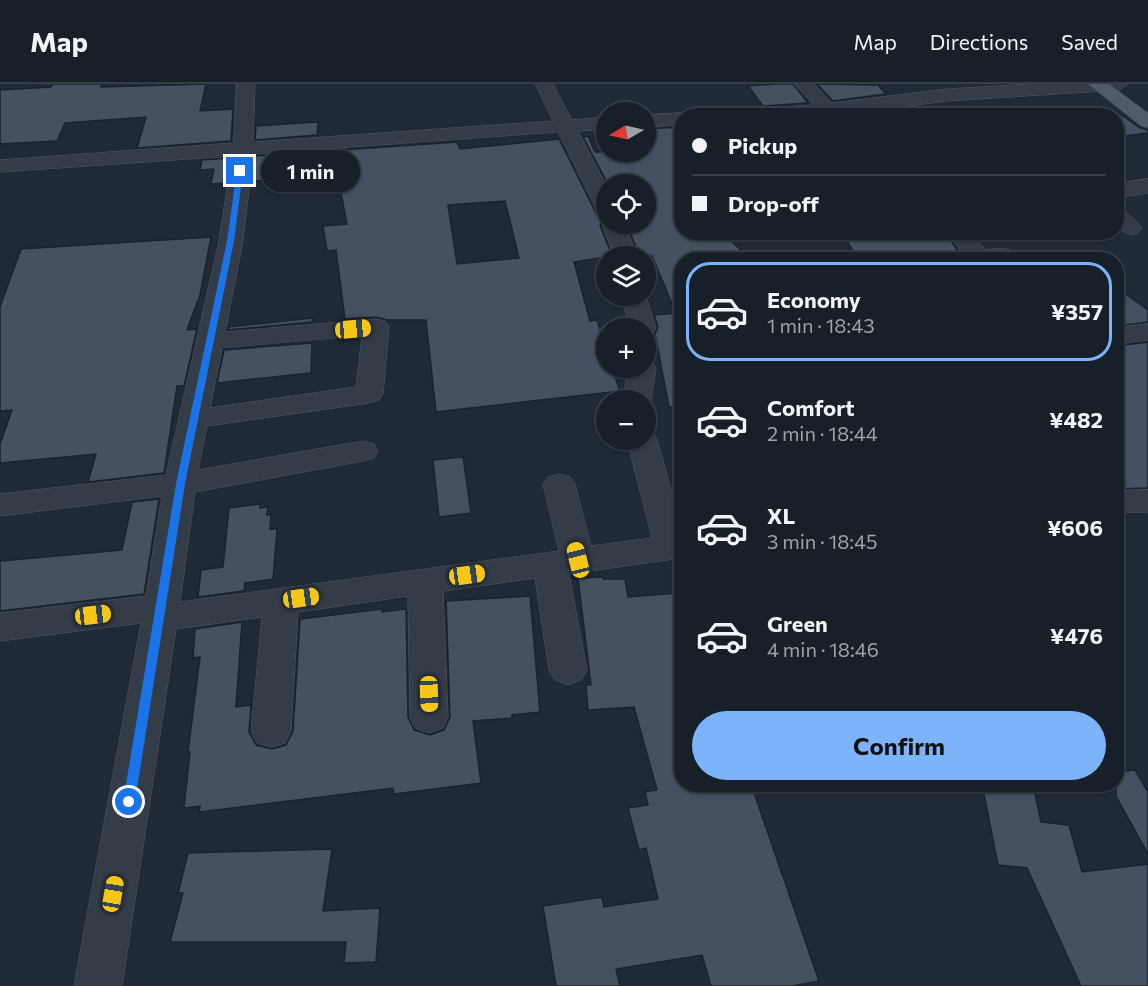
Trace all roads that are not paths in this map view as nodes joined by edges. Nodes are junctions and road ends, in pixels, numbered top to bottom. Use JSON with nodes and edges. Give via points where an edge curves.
{"nodes":[{"id":1,"x":246,"y":84,"type":"edge"},
{"id":2,"x":544,"y":84,"type":"edge"},
{"id":3,"x":804,"y":84,"type":"edge"},
{"id":4,"x":1110,"y":85,"type":"edge"},
{"id":5,"x":826,"y":108,"type":"edge"},
{"id":6,"x":874,"y":108,"type":"edge"},
{"id":7,"x":674,"y":119,"type":"edge"},
{"id":8,"x":656,"y":120,"type":"edge"},
{"id":9,"x":1147,"y":120,"type":"edge"},
{"id":10,"x":596,"y":124,"type":"edge"},
{"id":11,"x":566,"y":125,"type":"junction"},
{"id":12,"x":243,"y":148,"type":"junction"},
{"id":13,"x":0,"y":166,"type":"edge"},
{"id":14,"x":596,"y":186,"type":"edge"},
{"id":15,"x":1148,"y":186,"type":"edge"},
{"id":16,"x":1124,"y":190,"type":"edge"},
{"id":17,"x":964,"y":240,"type":"edge"},
{"id":18,"x":974,"y":252,"type":"edge"},
{"id":19,"x":1148,"y":332,"type":"edge"},
{"id":20,"x":1124,"y":335,"type":"edge"},
{"id":21,"x":210,"y":341,"type":"junction"},
{"id":22,"x":194,"y":419,"type":"junction"},
{"id":23,"x":645,"y":450,"type":"edge"},
{"id":24,"x":363,"y":451,"type":"dead end"},
{"id":25,"x":180,"y":484,"type":"junction"},
{"id":26,"x":559,"y":484,"type":"dead end"},
{"id":27,"x":1148,"y":501,"type":"edge"},
{"id":28,"x":1124,"y":502,"type":"edge"},
{"id":29,"x":0,"y":505,"type":"edge"},
{"id":30,"x":674,"y":541,"type":"edge"},
{"id":31,"x":674,"y":547,"type":"edge"},
{"id":32,"x":564,"y":562,"type":"junction"},
{"id":33,"x":425,"y":581,"type":"junction"},
{"id":34,"x":281,"y":601,"type":"junction"},
{"id":35,"x":161,"y":612,"type":"junction"},
{"id":36,"x":0,"y":627,"type":"edge"},
{"id":37,"x":568,"y":670,"type":"dead end"},
{"id":38,"x":429,"y":717,"type":"dead end"},
{"id":39,"x":270,"y":731,"type":"dead end"},
{"id":40,"x":98,"y":986,"type":"edge"}],
"edges":[{"from":1,"to":12,"type":"street"},
{"from":2,"to":11,"type":"street"},
{"from":3,"to":5,"type":"street"},
{"from":4,"to":6,"type":"street","via":[[947,95]]},
{"from":4,"to":9,"type":"main road"},
{"from":7,"to":8,"type":"street"},
{"from":10,"to":11,"type":"street"},
{"from":11,"to":12,"type":"street"},
{"from":11,"to":14,"type":"street"},
{"from":12,"to":13,"type":"street"},
{"from":12,"to":21,"type":"street","via":[[231,241]]},
{"from":15,"to":16,"type":"street"},
{"from":17,"to":18,"type":"street"},
{"from":19,"to":20,"type":"street"},
{"from":21,"to":22,"type":"street"},
{"from":21,"to":22,"type":"street","via":[[376,327],[369,394]]},
{"from":22,"to":25,"type":"street"},
{"from":23,"to":30,"type":"street"},
{"from":24,"to":25,"type":"street"},
{"from":25,"to":29,"type":"street"},
{"from":25,"to":35,"type":"street"},
{"from":26,"to":32,"type":"street"},
{"from":27,"to":28,"type":"street"},
{"from":31,"to":32,"type":"street"},
{"from":32,"to":33,"type":"street"},
{"from":32,"to":37,"type":"street"},
{"from":33,"to":34,"type":"street"},
{"from":33,"to":38,"type":"street"},
{"from":34,"to":35,"type":"street"},
{"from":34,"to":39,"type":"street"},
{"from":35,"to":36,"type":"street"},
{"from":35,"to":40,"type":"street"}]}
